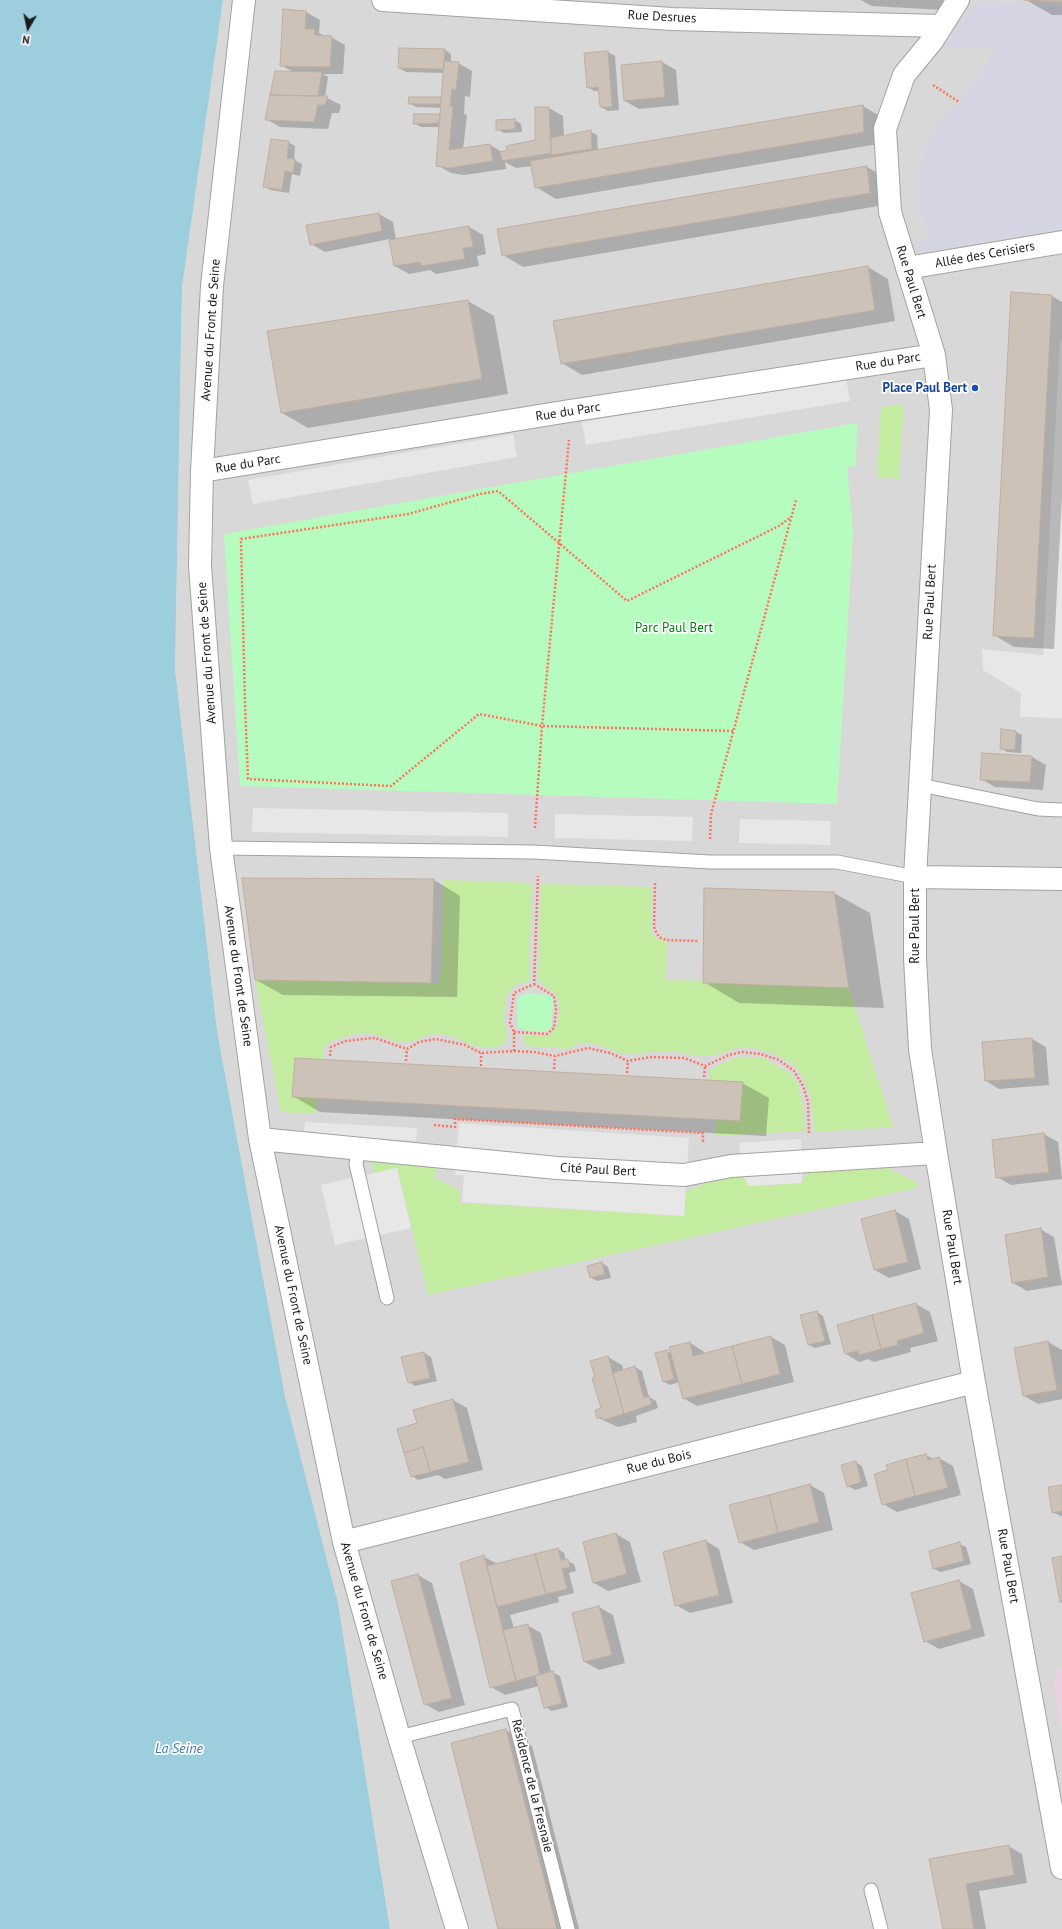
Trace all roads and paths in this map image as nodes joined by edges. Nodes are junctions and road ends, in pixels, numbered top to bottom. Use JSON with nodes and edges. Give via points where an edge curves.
{"nodes":[{"id":1,"x":244,"y":0,"type":"edge"},
{"id":2,"x":383,"y":0,"type":"edge"},
{"id":3,"x":958,"y":0,"type":"edge"},
{"id":4,"x":941,"y":26,"type":"junction"},
{"id":5,"x":1062,"y":242,"type":"edge"},
{"id":6,"x":907,"y":268,"type":"junction"},
{"id":7,"x":934,"y":354,"type":"junction"},
{"id":8,"x":563,"y":412,"type":"junction"},
{"id":9,"x":202,"y":472,"type":"junction"},
{"id":10,"x":796,"y":500,"type":"dead end"},
{"id":11,"x":791,"y":517,"type":"junction"},
{"id":12,"x":559,"y":545,"type":"junction"},
{"id":13,"x":542,"y":726,"type":"junction"},
{"id":14,"x":733,"y":731,"type":"junction"},
{"id":15,"x":920,"y":785,"type":"junction"},
{"id":16,"x":1062,"y":810,"type":"edge"},
{"id":17,"x":221,"y":848,"type":"junction"},
{"id":18,"x":533,"y":852,"type":"junction"},
{"id":19,"x":710,"y":862,"type":"junction"},
{"id":20,"x":915,"y":877,"type":"junction"},
{"id":21,"x":1062,"y":879,"type":"edge"},
{"id":22,"x":655,"y":887,"type":"dead end"},
{"id":23,"x":698,"y":941,"type":"dead end"},
{"id":24,"x":534,"y":984,"type":"junction"},
{"id":25,"x":514,"y":1032,"type":"junction"},
{"id":26,"x":407,"y":1049,"type":"junction"},
{"id":27,"x":514,"y":1051,"type":"junction"},
{"id":28,"x":481,"y":1054,"type":"junction"},
{"id":29,"x":330,"y":1056,"type":"dead end"},
{"id":30,"x":555,"y":1056,"type":"junction"},
{"id":31,"x":628,"y":1061,"type":"junction"},
{"id":32,"x":406,"y":1062,"type":"dead end"},
{"id":33,"x":481,"y":1066,"type":"dead end"},
{"id":34,"x":705,"y":1066,"type":"junction"},
{"id":35,"x":554,"y":1069,"type":"dead end"},
{"id":36,"x":627,"y":1073,"type":"dead end"},
{"id":37,"x":704,"y":1077,"type":"dead end"},
{"id":38,"x":432,"y":1125,"type":"dead end"},
{"id":39,"x":802,"y":1136,"type":"dead end"},
{"id":40,"x":260,"y":1139,"type":"junction"},
{"id":41,"x":710,"y":1141,"type":"dead end"},
{"id":42,"x":358,"y":1149,"type":"junction"},
{"id":43,"x":936,"y":1153,"type":"junction"},
{"id":44,"x":386,"y":1298,"type":"dead end"},
{"id":45,"x":974,"y":1382,"type":"junction"},
{"id":46,"x":344,"y":1542,"type":"junction"},
{"id":47,"x":399,"y":1737,"type":"junction"},
{"id":48,"x":1062,"y":1868,"type":"edge"},
{"id":49,"x":871,"y":1890,"type":"dead end"},
{"id":50,"x":457,"y":1929,"type":"edge"},
{"id":51,"x":568,"y":1929,"type":"edge"},
{"id":52,"x":881,"y":1929,"type":"edge"}],
"edges":[{"from":1,"to":9,"type":"street","name":"Avenue du Front de Seine","via":[[212,286]]},
{"from":2,"to":4,"type":"street","name":"Rue Desrues","via":[[672,19]]},
{"from":3,"to":4,"type":"street","name":"Rue Paul Bert"},
{"from":4,"to":6,"type":"street","name":"Rue Paul Bert","via":[[904,75],[885,129],[890,212]]},
{"from":5,"to":6,"type":"street","name":"Allée des Cerisiers"},
{"from":6,"to":7,"type":"street","name":"Rue Paul Bert"},
{"from":7,"to":8,"type":"street","name":"Rue du Parc"},
{"from":7,"to":15,"type":"street","name":"Rue Paul Bert","via":[[940,410]]},
{"from":8,"to":9,"type":"street","name":"Rue du Parc"},
{"from":8,"to":12,"type":"path","via":[[569,443]]},
{"from":9,"to":17,"type":"street","name":"Avenue du Front de Seine","via":[[200,566]]},
{"from":10,"to":11,"type":"path"},
{"from":11,"to":12,"type":"path","via":[[780,526],[627,601]]},
{"from":11,"to":14,"type":"path"},
{"from":12,"to":13,"type":"path"},
{"from":12,"to":13,"type":"path","via":[[498,491],[408,514],[241,540],[248,779],[391,786],[479,714]]},
{"from":13,"to":14,"type":"path"},
{"from":13,"to":18,"type":"path"},
{"from":14,"to":19,"type":"path","via":[[711,814]]},
{"from":15,"to":16,"type":"lane","via":[[1038,808]]},
{"from":15,"to":20,"type":"street","name":"Rue Paul Bert"},
{"from":17,"to":18,"type":"lane"},
{"from":17,"to":40,"type":"street","name":"Avenue du Front de Seine"},
{"from":18,"to":19,"type":"lane"},
{"from":18,"to":24,"type":"path","via":[[538,867]]},
{"from":19,"to":20,"type":"lane","via":[[837,862]]},
{"from":20,"to":21,"type":"street"},
{"from":20,"to":43,"type":"street","name":"Rue Paul Bert","via":[[915,958],[920,1049]]},
{"from":22,"to":23,"type":"path","via":[[654,927],[657,934],[667,940]]},
{"from":24,"to":25,"type":"path","via":[[514,992],[510,1023]]},
{"from":24,"to":25,"type":"path","via":[[554,996],[554,1028],[547,1034]]},
{"from":25,"to":27,"type":"path"},
{"from":26,"to":28,"type":"path","via":[[419,1042],[436,1039],[465,1046]]},
{"from":26,"to":29,"type":"path","via":[[375,1038],[363,1039],[346,1041],[331,1047]]},
{"from":26,"to":32,"type":"path"},
{"from":27,"to":28,"type":"path"},
{"from":27,"to":30,"type":"path"},
{"from":28,"to":33,"type":"path"},
{"from":30,"to":31,"type":"path","via":[[588,1048],[610,1053]]},
{"from":30,"to":35,"type":"path"},
{"from":31,"to":34,"type":"path","via":[[651,1057],[684,1058]]},
{"from":31,"to":36,"type":"path"},
{"from":34,"to":37,"type":"path"},
{"from":34,"to":39,"type":"path","via":[[742,1052],[761,1054],[779,1060],[794,1071],[803,1086],[808,1102],[809,1135]]},
{"from":38,"to":41,"type":"path","via":[[454,1126],[455,1120],[696,1132],[704,1133],[703,1141]]},
{"from":40,"to":42,"type":"street","name":"Cité Paul Bert"},
{"from":40,"to":46,"type":"street","name":"Avenue du Front de Seine"},
{"from":42,"to":43,"type":"street","name":"Cité Paul Bert","via":[[557,1168],[684,1175],[731,1166]]},
{"from":42,"to":44,"type":"lane","via":[[356,1164]]},
{"from":43,"to":45,"type":"street","name":"Rue Paul Bert"},
{"from":45,"to":46,"type":"street","name":"Rue du Bois"},
{"from":45,"to":48,"type":"street","name":"Rue Paul Bert"},
{"from":46,"to":47,"type":"street","name":"Avenue du Front de Seine"},
{"from":47,"to":50,"type":"street","name":"Avenue du Front de Seine"},
{"from":47,"to":51,"type":"lane","name":"Résidence de la Fresnaie","via":[[512,1709]]},
{"from":49,"to":52,"type":"lane"}]}
